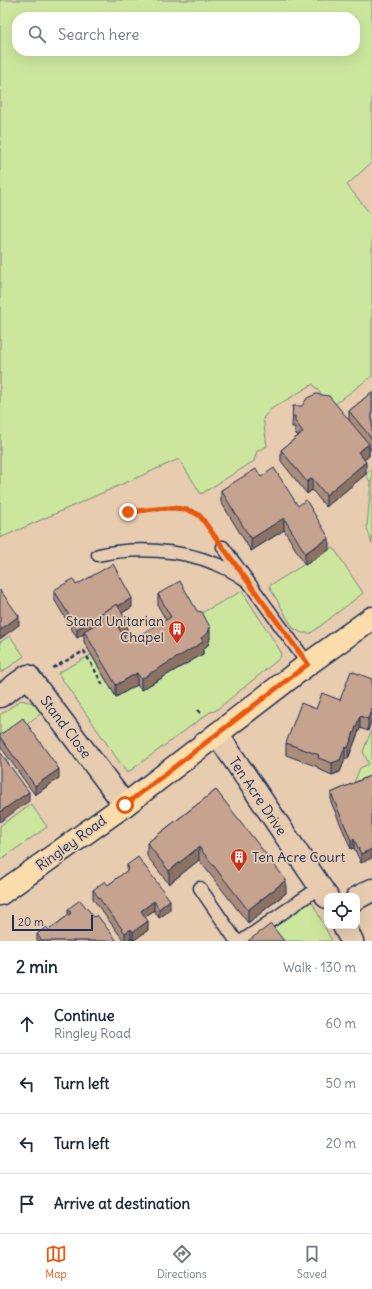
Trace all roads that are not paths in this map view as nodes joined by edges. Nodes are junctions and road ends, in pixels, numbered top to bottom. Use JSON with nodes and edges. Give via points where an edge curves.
{"nodes":[{"id":1,"x":224,"y":548,"type":"road end"},
{"id":2,"x":98,"y":555,"type":"dead end"},
{"id":3,"x":246,"y":580,"type":"junction"},
{"id":4,"x":372,"y":618,"type":"edge"},
{"id":5,"x":308,"y":664,"type":"junction"},
{"id":6,"x":0,"y":696,"type":"edge"},
{"id":7,"x":217,"y":734,"type":"junction"},
{"id":8,"x":125,"y":805,"type":"junction"},
{"id":9,"x":200,"y":888,"type":"dead end"},
{"id":10,"x":372,"y":890,"type":"edge"},
{"id":11,"x":323,"y":892,"type":"edge"},
{"id":12,"x":0,"y":894,"type":"edge"},
{"id":13,"x":360,"y":896,"type":"edge"},
{"id":14,"x":346,"y":929,"type":"edge"},
{"id":15,"x":240,"y":941,"type":"edge"},
{"id":16,"x":352,"y":941,"type":"edge"}],
"edges":[{"from":1,"to":3,"type":"lane"},
{"from":2,"to":3,"type":"lane","via":[[115,551],[178,554],[217,564]]},
{"from":3,"to":5,"type":"lane"},
{"from":4,"to":5,"type":"main road","name":"Ringley Road"},
{"from":5,"to":7,"type":"main road","name":"Ringley Road"},
{"from":6,"to":8,"type":"street","name":"Stand Close","via":[[28,676]]},
{"from":7,"to":8,"type":"main road","name":"Ringley Road"},
{"from":7,"to":11,"type":"street","name":"Ten Acre Drive"},
{"from":8,"to":12,"type":"main road","name":"Ringley Road"},
{"from":9,"to":15,"type":"lane","via":[[235,939]]},
{"from":10,"to":13,"type":"street"},
{"from":11,"to":15,"type":"lane"},
{"from":14,"to":16,"type":"street"}]}
